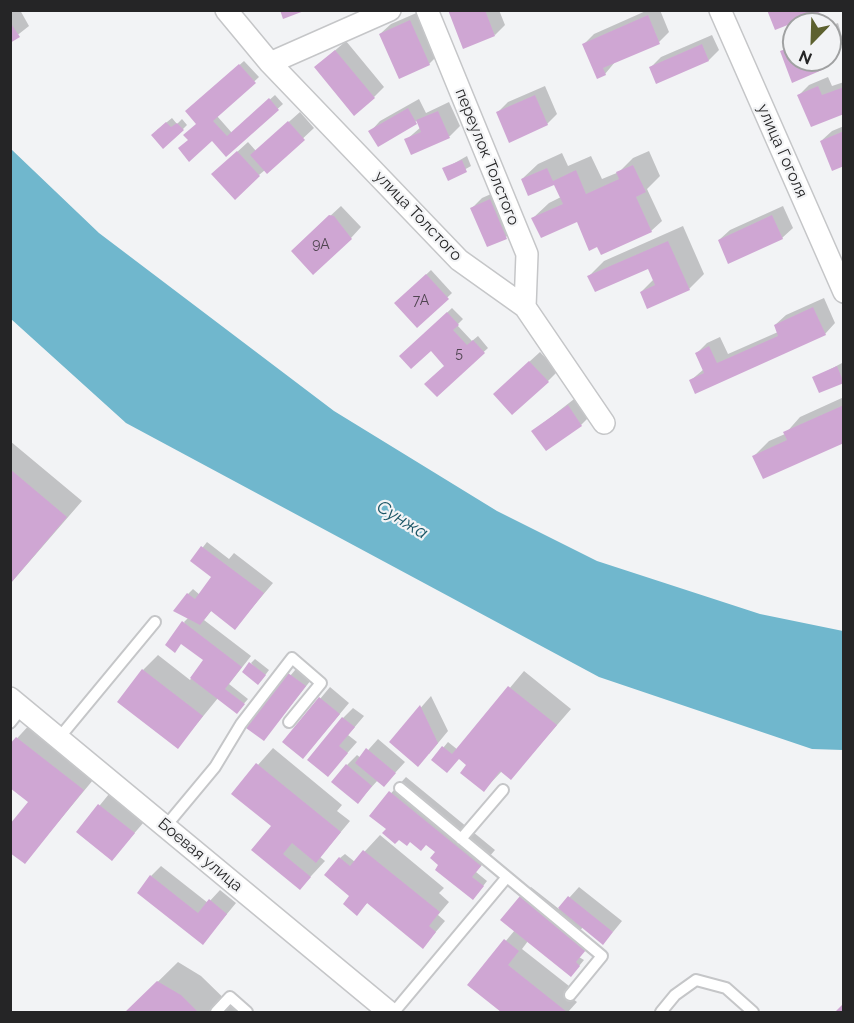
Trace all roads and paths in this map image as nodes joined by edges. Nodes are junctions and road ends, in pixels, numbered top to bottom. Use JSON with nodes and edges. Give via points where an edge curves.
{"nodes":[{"id":1,"x":226,"y":10,"type":"edge"},
{"id":2,"x":390,"y":10,"type":"edge"},
{"id":3,"x":427,"y":10,"type":"edge"},
{"id":4,"x":720,"y":10,"type":"edge"},
{"id":5,"x":270,"y":63,"type":"junction"},
{"id":6,"x":843,"y":292,"type":"edge"},
{"id":7,"x":525,"y":307,"type":"junction"},
{"id":8,"x":604,"y":423,"type":"dead end"},
{"id":9,"x":155,"y":622,"type":"dead end"},
{"id":10,"x":14,"y":710,"type":"edge"},
{"id":11,"x":289,"y":722,"type":"dead end"},
{"id":12,"x":59,"y":738,"type":"junction"},
{"id":13,"x":400,"y":788,"type":"dead end"},
{"id":14,"x":503,"y":790,"type":"dead end"},
{"id":15,"x":165,"y":827,"type":"junction"},
{"id":16,"x":461,"y":839,"type":"junction"},
{"id":17,"x":507,"y":877,"type":"junction"},
{"id":18,"x":570,"y":994,"type":"dead end"},
{"id":19,"x":216,"y":1012,"type":"edge"},
{"id":20,"x":247,"y":1012,"type":"edge"},
{"id":21,"x":389,"y":1012,"type":"edge"},
{"id":22,"x":394,"y":1012,"type":"edge"},
{"id":23,"x":662,"y":1012,"type":"edge"},
{"id":24,"x":753,"y":1012,"type":"edge"}],
"edges":[{"from":1,"to":5,"type":"street","name":"улица Толстого"},
{"from":2,"to":5,"type":"street"},
{"from":3,"to":7,"type":"street","name":"переулок Толстого","via":[[527,254]]},
{"from":4,"to":6,"type":"street","name":"улица Гоголя"},
{"from":5,"to":7,"type":"street","name":"улица Толстого","via":[[459,260]]},
{"from":7,"to":8,"type":"street","name":"улица Толстого"},
{"from":9,"to":12,"type":"lane"},
{"from":10,"to":12,"type":"street","name":"Боевая улица"},
{"from":11,"to":15,"type":"lane","via":[[321,682],[292,658],[241,724],[216,767]]},
{"from":12,"to":15,"type":"street","name":"Боевая улица"},
{"from":13,"to":16,"type":"lane"},
{"from":14,"to":16,"type":"lane"},
{"from":15,"to":21,"type":"street","name":"Боевая улица"},
{"from":16,"to":17,"type":"lane"},
{"from":17,"to":18,"type":"lane","via":[[602,956]]},
{"from":17,"to":22,"type":"lane"},
{"from":19,"to":20,"type":"lane","via":[[230,997]]},
{"from":23,"to":24,"type":"lane","via":[[675,995],[696,980],[726,988]]}]}
